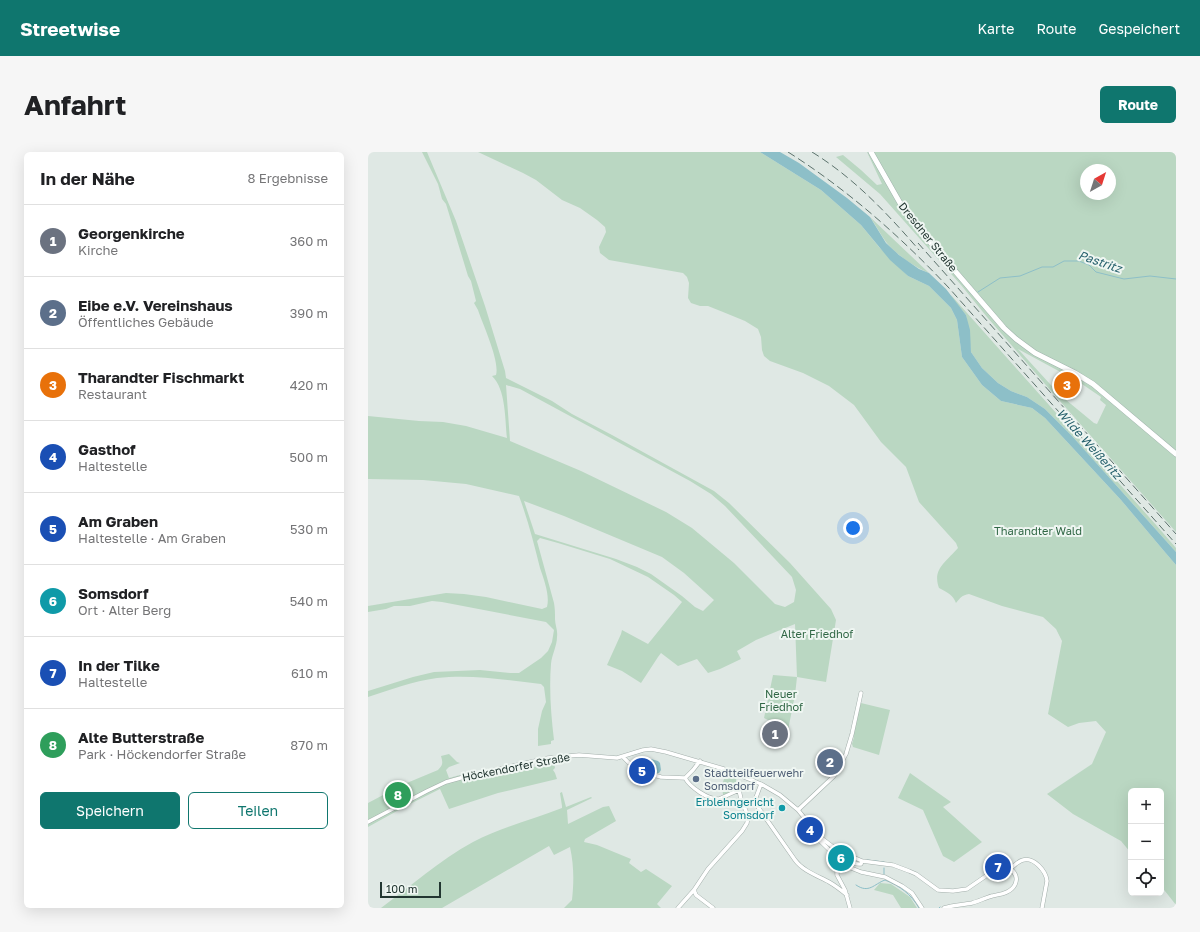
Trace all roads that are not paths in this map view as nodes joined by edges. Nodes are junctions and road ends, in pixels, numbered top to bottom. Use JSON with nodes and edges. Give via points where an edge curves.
{"nodes":[{"id":1,"x":871,"y":152,"type":"edge"},
{"id":2,"x":1176,"y":454,"type":"edge"},
{"id":3,"x":861,"y":693,"type":"dead end"},
{"id":4,"x":623,"y":757,"type":"junction"},
{"id":5,"x":700,"y":761,"type":"junction"},
{"id":6,"x":685,"y":778,"type":"junction"},
{"id":7,"x":753,"y":780,"type":"junction"},
{"id":8,"x":762,"y":784,"type":"junction"},
{"id":9,"x":739,"y":790,"type":"junction"},
{"id":10,"x":798,"y":810,"type":"junction"},
{"id":11,"x":368,"y":822,"type":"edge"},
{"id":12,"x":818,"y":839,"type":"dead end"},
{"id":13,"x":862,"y":861,"type":"junction"},
{"id":14,"x":841,"y":862,"type":"junction"},
{"id":15,"x":1010,"y":869,"type":"junction"},
{"id":16,"x":694,"y":890,"type":"junction"},
{"id":17,"x":847,"y":895,"type":"junction"},
{"id":18,"x":678,"y":908,"type":"edge"},
{"id":19,"x":713,"y":908,"type":"edge"},
{"id":20,"x":850,"y":908,"type":"edge"},
{"id":21,"x":922,"y":908,"type":"edge"},
{"id":22,"x":944,"y":908,"type":"edge"},
{"id":23,"x":1042,"y":908,"type":"edge"}],
"edges":[{"from":1,"to":2,"type":"main road","name":"Dresdner Straße","via":[[912,221],[1004,328],[1035,353],[1093,384]]},
{"from":3,"to":10,"type":"street","via":[[846,754],[834,776]]},
{"from":4,"to":5,"type":"street","name":"Höckendorfer Straße","via":[[650,750]]},
{"from":4,"to":6,"type":"street","via":[[650,774]]},
{"from":4,"to":11,"type":"street","name":"Höckendorfer Straße","via":[[579,755],[533,761],[446,782]]},
{"from":5,"to":6,"type":"street"},
{"from":5,"to":7,"type":"street","name":"Höckendorfer Straße"},
{"from":6,"to":9,"type":"street","via":[[695,790],[716,799]]},
{"from":7,"to":8,"type":"street","name":"Höckendorfer Straße"},
{"from":7,"to":9,"type":"street","via":[[751,785]]},
{"from":8,"to":10,"type":"street","name":"Höckendorfer Straße"},
{"from":8,"to":17,"type":"street","via":[[755,800],[758,807],[797,864]]},
{"from":9,"to":16,"type":"street","via":[[748,816],[747,823]]},
{"from":10,"to":13,"type":"street","name":"Höckendorfer Straße","via":[[826,842]]},
{"from":12,"to":14,"type":"street"},
{"from":13,"to":14,"type":"street","via":[[862,864]]},
{"from":13,"to":15,"type":"street","name":"Höckendorfer Straße","via":[[901,868],[943,891],[967,889],[999,867]]},
{"from":14,"to":17,"type":"street","via":[[837,875]]},
{"from":14,"to":21,"type":"street","via":[[853,869],[893,881],[912,893]]},
{"from":15,"to":22,"type":"street","via":[[1016,877],[1009,891],[972,903]]},
{"from":15,"to":23,"type":"street","name":"Höckendorfer Straße","via":[[1019,861],[1028,860],[1035,862],[1043,870],[1047,881]]},
{"from":16,"to":18,"type":"street"},
{"from":16,"to":19,"type":"street","via":[[696,895]]},
{"from":17,"to":20,"type":"street"}]}
